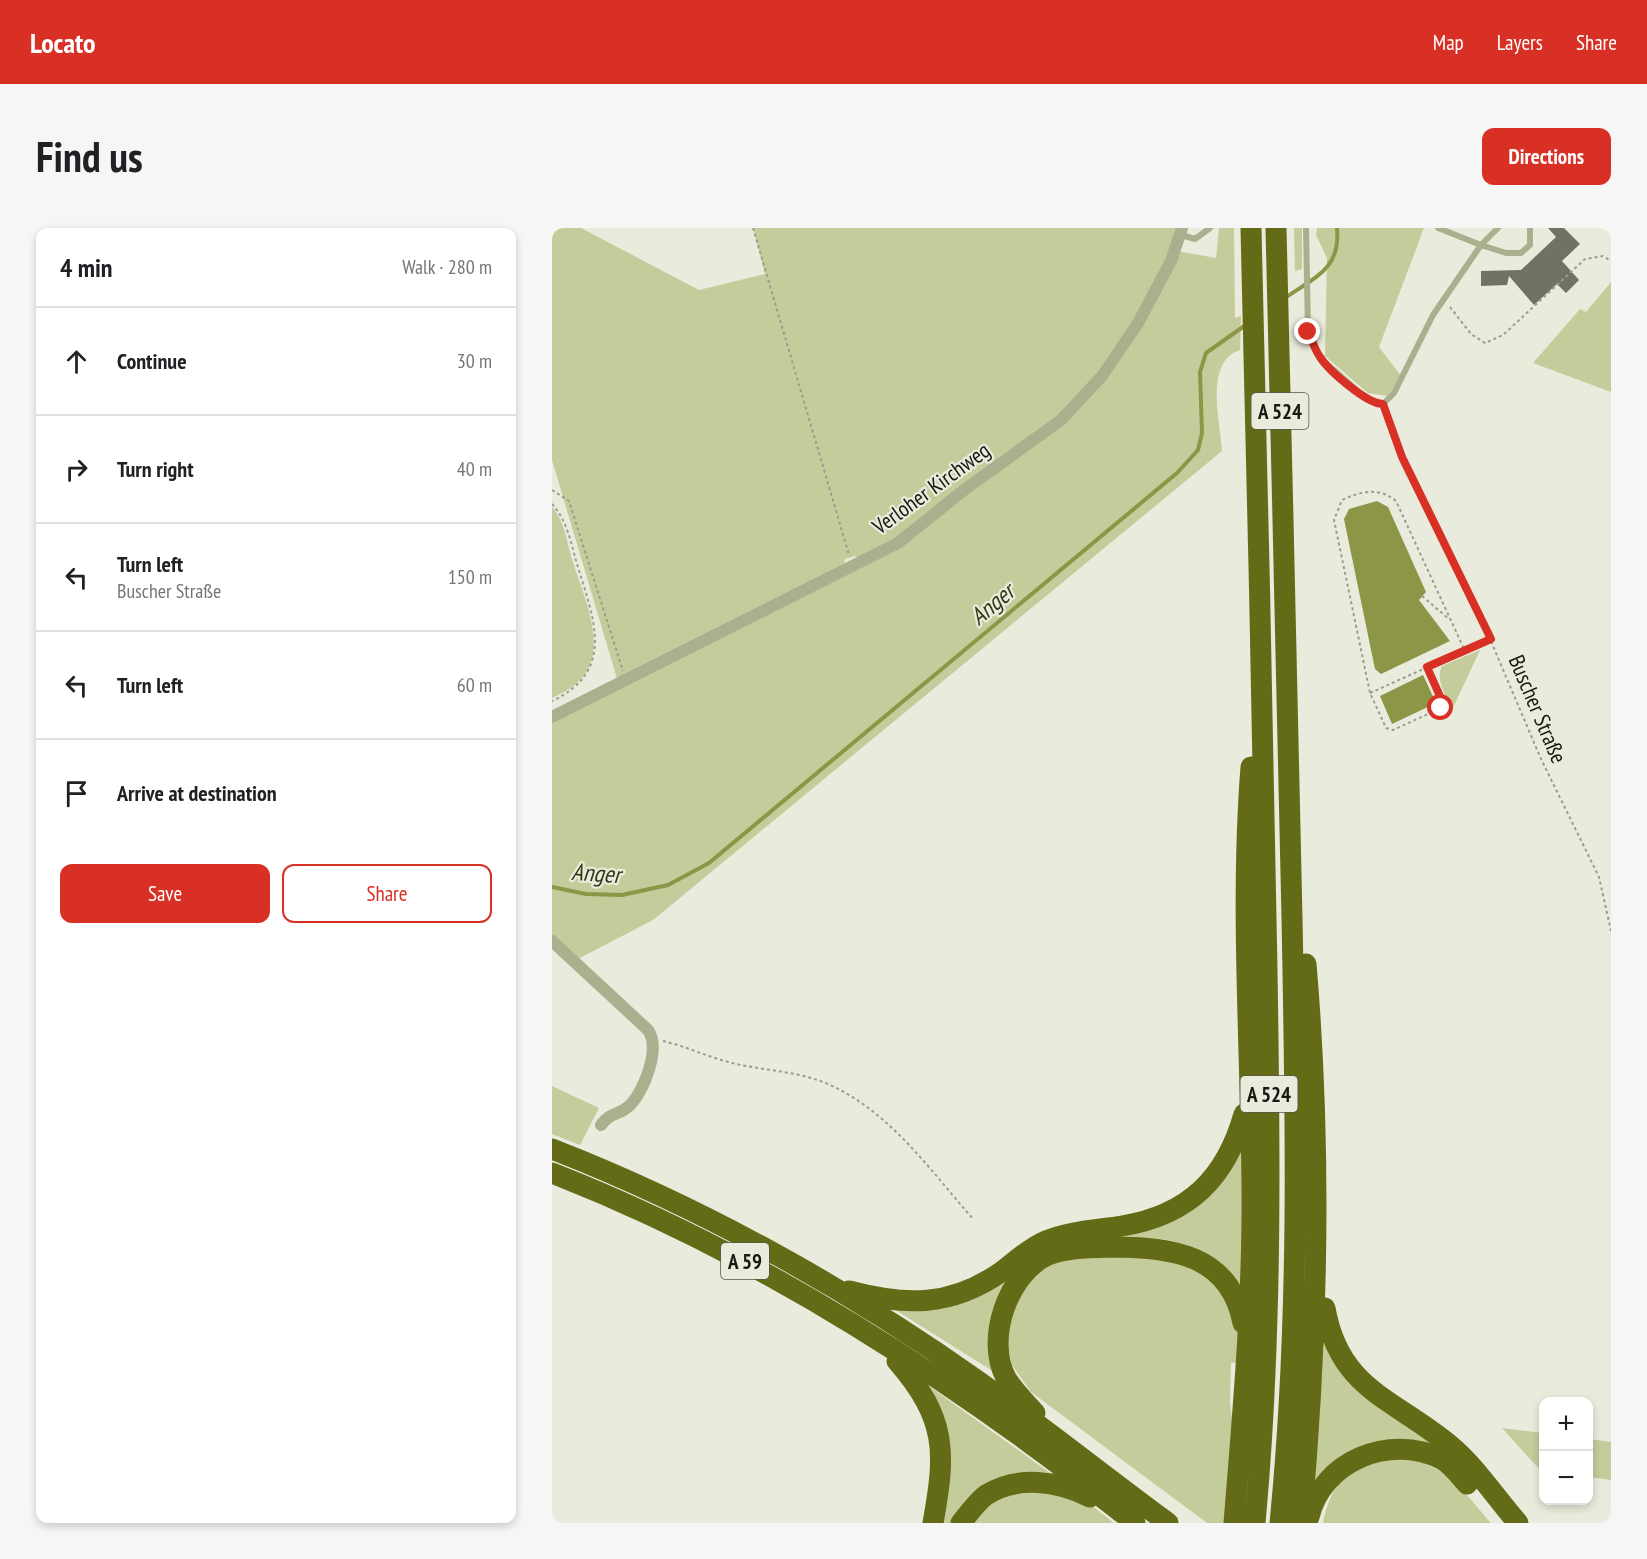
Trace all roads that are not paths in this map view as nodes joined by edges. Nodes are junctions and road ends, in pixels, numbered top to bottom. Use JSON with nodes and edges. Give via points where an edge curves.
{"nodes":[{"id":1,"x":1210,"y":228,"type":"edge"},
{"id":2,"x":1251,"y":228,"type":"edge"},
{"id":3,"x":1276,"y":228,"type":"edge"},
{"id":4,"x":1306,"y":228,"type":"edge"},
{"id":5,"x":1438,"y":228,"type":"edge"},
{"id":6,"x":1498,"y":228,"type":"edge"},
{"id":7,"x":1530,"y":228,"type":"edge"},
{"id":8,"x":1181,"y":231,"type":"edge"},
{"id":9,"x":1481,"y":244,"type":"junction"},
{"id":10,"x":1260,"y":665,"type":"junction"},
{"id":11,"x":552,"y":717,"type":"edge"},
{"id":12,"x":1291,"y":844,"type":"junction"},
{"id":13,"x":552,"y":941,"type":"edge"},
{"id":14,"x":1249,"y":1071,"type":"junction"},
{"id":15,"x":601,"y":1125,"type":"dead end"},
{"id":16,"x":552,"y":1149,"type":"edge"},
{"id":17,"x":552,"y":1173,"type":"edge"},
{"id":18,"x":1317,"y":1267,"type":"junction"},
{"id":19,"x":826,"y":1284,"type":"junction"},
{"id":20,"x":881,"y":1342,"type":"junction"},
{"id":21,"x":1245,"y":1385,"type":"junction"},
{"id":22,"x":1076,"y":1455,"type":"junction"},
{"id":23,"x":1128,"y":1517,"type":"edge"},
{"id":24,"x":933,"y":1523,"type":"edge"},
{"id":25,"x":961,"y":1523,"type":"edge"},
{"id":26,"x":1168,"y":1523,"type":"edge"},
{"id":27,"x":1234,"y":1523,"type":"edge"},
{"id":28,"x":1255,"y":1523,"type":"edge"},
{"id":29,"x":1280,"y":1523,"type":"edge"},
{"id":30,"x":1301,"y":1523,"type":"edge"},
{"id":31,"x":1307,"y":1523,"type":"edge"},
{"id":32,"x":1502,"y":1523,"type":"edge"},
{"id":33,"x":1518,"y":1523,"type":"edge"}],
"edges":[{"from":1,"to":8,"type":"lane","via":[[1195,239]]},
{"from":2,"to":10,"type":"highway","number":"A 524"},
{"from":3,"to":12,"type":"highway","number":"A 524"},
{"from":4,"to":9,"type":"lane","via":[[1308,332],[1319,357],[1368,400],[1383,404],[1403,379],[1433,315]]},
{"from":5,"to":9,"type":"lane"},
{"from":6,"to":9,"type":"lane"},
{"from":7,"to":9,"type":"lane","via":[[1530,245],[1521,253],[1506,253]]},
{"from":8,"to":11,"type":"street","name":"Verloher Kirchweg","via":[[1168,268],[1138,323],[1080,402],[1061,420],[898,543]]},
{"from":10,"to":14,"type":"highway","via":[[1247,822]]},
{"from":10,"to":28,"type":"highway","number":"A 524","via":[[1270,1280],[1265,1417]]},
{"from":12,"to":18,"type":"highway","via":[[1309,997],[1316,1118]]},
{"from":12,"to":29,"type":"highway","number":"A 524","via":[[1295,1284],[1291,1415]]},
{"from":13,"to":15,"type":"street","via":[[648,1029],[654,1040],[650,1066],[635,1098],[627,1108],[609,1114]]},
{"from":14,"to":19,"type":"highway","via":[[1245,1113],[1226,1162],[1180,1207],[1149,1221],[1045,1241],[985,1281],[944,1299],[914,1303],[879,1299]]},
{"from":14,"to":21,"type":"highway","via":[[1252,1233]]},
{"from":16,"to":19,"type":"highway","number":"A 59","via":[[698,1212]]},
{"from":17,"to":20,"type":"highway","number":"A 59","via":[[752,1264]]},
{"from":18,"to":30,"type":"highway","via":[[1312,1405]]},
{"from":18,"to":33,"type":"highway","via":[[1329,1335],[1353,1374],[1380,1398],[1452,1447]]},
{"from":19,"to":22,"type":"highway","number":"A 59","via":[[978,1381]]},
{"from":20,"to":23,"type":"highway","number":"A 59","via":[[1056,1462]]},
{"from":20,"to":24,"type":"highway","via":[[913,1380],[936,1422],[942,1456]]},
{"from":21,"to":22,"type":"highway","via":[[1244,1328],[1239,1304],[1208,1264],[1179,1252],[1142,1247],[1078,1248],[1047,1256],[1010,1291],[998,1342],[1005,1377]]},
{"from":21,"to":27,"type":"highway"},
{"from":22,"to":26,"type":"highway","number":"A 59"},
{"from":23,"to":25,"type":"highway","via":[[1066,1487],[1033,1482],[1013,1484],[986,1496]]},
{"from":31,"to":32,"type":"highway","via":[[1313,1500],[1333,1473],[1360,1456],[1392,1448],[1419,1451],[1442,1460]]}]}
